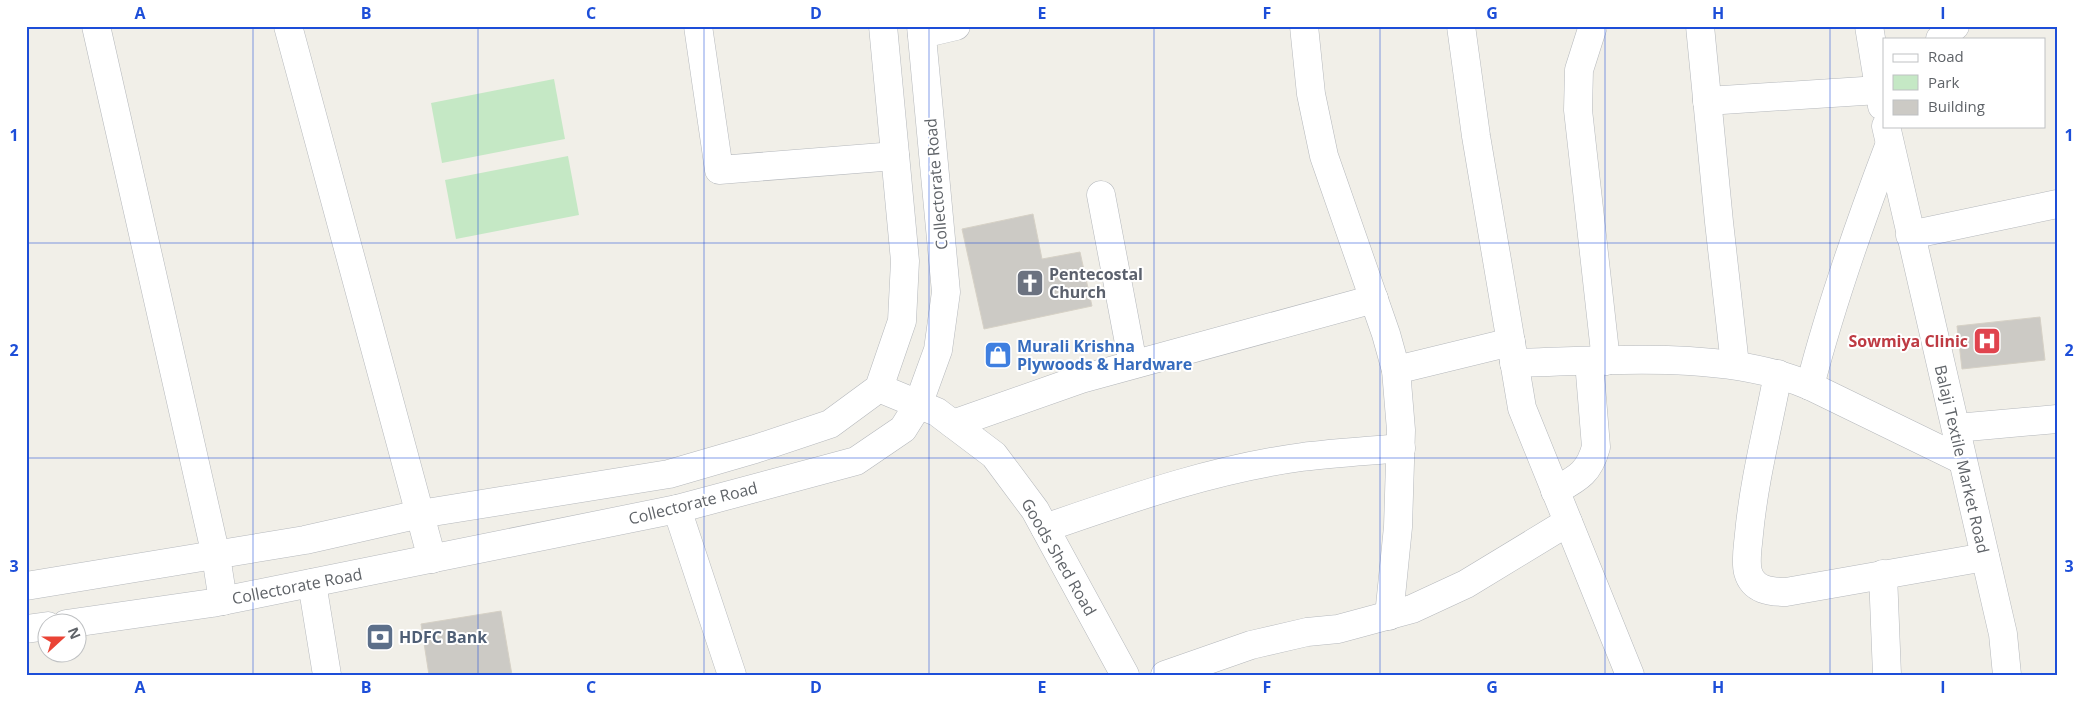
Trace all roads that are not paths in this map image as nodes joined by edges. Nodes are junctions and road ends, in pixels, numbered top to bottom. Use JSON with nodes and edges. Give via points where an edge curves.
{"nodes":[{"id":1,"x":96,"y":26,"type":"edge"},
{"id":2,"x":288,"y":26,"type":"edge"},
{"id":3,"x":698,"y":26,"type":"edge"},
{"id":4,"x":883,"y":26,"type":"edge"},
{"id":5,"x":956,"y":26,"type":"edge"},
{"id":6,"x":1304,"y":26,"type":"edge"},
{"id":7,"x":1461,"y":26,"type":"edge"},
{"id":8,"x":1593,"y":26,"type":"edge"},
{"id":9,"x":1700,"y":26,"type":"edge"},
{"id":10,"x":1869,"y":26,"type":"edge"},
{"id":11,"x":1955,"y":26,"type":"edge"},
{"id":12,"x":922,"y":30,"type":"edge"},
{"id":13,"x":1941,"y":38,"type":"edge"},
{"id":14,"x":1882,"y":88,"type":"edge"},
{"id":15,"x":1707,"y":101,"type":"junction"},
{"id":16,"x":1883,"y":103,"type":"edge"},
{"id":17,"x":1887,"y":136,"type":"edge"},
{"id":18,"x":895,"y":156,"type":"junction"},
{"id":19,"x":1101,"y":195,"type":"dead end"},
{"id":20,"x":2057,"y":204,"type":"edge"},
{"id":21,"x":1910,"y":235,"type":"junction"},
{"id":22,"x":1374,"y":299,"type":"junction"},
{"id":23,"x":1512,"y":352,"type":"junction"},
{"id":24,"x":1598,"y":361,"type":"junction"},
{"id":25,"x":1133,"y":364,"type":"junction"},
{"id":26,"x":1735,"y":365,"type":"junction"},
{"id":27,"x":1396,"y":370,"type":"junction"},
{"id":28,"x":1778,"y":374,"type":"junction"},
{"id":29,"x":1810,"y":386,"type":"junction"},
{"id":30,"x":879,"y":388,"type":"junction"},
{"id":31,"x":918,"y":404,"type":"junction"},
{"id":32,"x":2057,"y":419,"type":"edge"},
{"id":33,"x":953,"y":424,"type":"junction"},
{"id":34,"x":1956,"y":428,"type":"junction"},
{"id":35,"x":1401,"y":448,"type":"junction"},
{"id":36,"x":1962,"y":460,"type":"junction"},
{"id":37,"x":1555,"y":491,"type":"junction"},
{"id":38,"x":677,"y":509,"type":"junction"},
{"id":39,"x":420,"y":514,"type":"junction"},
{"id":40,"x":1568,"y":522,"type":"junction"},
{"id":41,"x":1045,"y":528,"type":"junction"},
{"id":42,"x":216,"y":556,"type":"junction"},
{"id":43,"x":1985,"y":557,"type":"junction"},
{"id":44,"x":432,"y":559,"type":"junction"},
{"id":45,"x":1883,"y":574,"type":"junction"},
{"id":46,"x":312,"y":584,"type":"junction"},
{"id":47,"x":26,"y":586,"type":"edge"},
{"id":48,"x":223,"y":601,"type":"junction"},
{"id":49,"x":1389,"y":616,"type":"junction"},
{"id":50,"x":88,"y":621,"type":"edge"},
{"id":51,"x":327,"y":675,"type":"edge"},
{"id":52,"x":732,"y":675,"type":"edge"},
{"id":53,"x":1125,"y":675,"type":"edge"},
{"id":54,"x":1166,"y":675,"type":"edge"},
{"id":55,"x":1630,"y":675,"type":"edge"},
{"id":56,"x":1887,"y":675,"type":"edge"},
{"id":57,"x":2007,"y":675,"type":"edge"}],
"edges":[{"from":1,"to":42,"type":"street"},
{"from":2,"to":39,"type":"street"},
{"from":3,"to":18,"type":"street","via":[[719,170]]},
{"from":4,"to":18,"type":"street"},
{"from":5,"to":12,"type":"street"},
{"from":6,"to":22,"type":"street","via":[[1311,94],[1324,156]]},
{"from":7,"to":23,"type":"street"},
{"from":8,"to":24,"type":"street","via":[[1580,70],[1578,110]]},
{"from":9,"to":15,"type":"street"},
{"from":10,"to":14,"type":"street"},
{"from":11,"to":13,"type":"street"},
{"from":12,"to":31,"type":"street","name":"Collectorate Road","via":[[946,292],[938,350]]},
{"from":14,"to":15,"type":"street"},
{"from":14,"to":16,"type":"street"},
{"from":15,"to":26,"type":"street"},
{"from":17,"to":21,"type":"street","name":"Balaji Textile Market Road"},
{"from":17,"to":29,"type":"street","via":[[1824,330]]},
{"from":18,"to":30,"type":"street","via":[[905,261],[902,321]]},
{"from":19,"to":25,"type":"street"},
{"from":20,"to":21,"type":"street"},
{"from":21,"to":34,"type":"street","name":"Balaji Textile Market Road"},
{"from":22,"to":25,"type":"street"},
{"from":22,"to":27,"type":"street"},
{"from":23,"to":24,"type":"street"},
{"from":23,"to":27,"type":"street"},
{"from":23,"to":37,"type":"street","via":[[1522,408]]},
{"from":24,"to":26,"type":"street","via":[[1670,360]]},
{"from":24,"to":37,"type":"street","via":[[1593,459],[1578,478]]},
{"from":25,"to":33,"type":"street","via":[[1082,378]]},
{"from":26,"to":28,"type":"street"},
{"from":27,"to":35,"type":"street"},
{"from":28,"to":29,"type":"street"},
{"from":28,"to":45,"type":"street","via":[[1752,504],[1747,555],[1748,572],[1753,582],[1760,589],[1786,592]]},
{"from":29,"to":36,"type":"street"},
{"from":30,"to":31,"type":"street","name":"Goods Shed Road"},
{"from":30,"to":39,"type":"street","name":"Collectorate Road","via":[[830,424],[669,474]]},
{"from":31,"to":33,"type":"street","name":"Goods Shed Road"},
{"from":31,"to":38,"type":"street","name":"Collectorate Road","via":[[903,430],[856,461]]},
{"from":32,"to":34,"type":"street"},
{"from":33,"to":41,"type":"street","name":"Goods Shed Road","via":[[994,456]]},
{"from":34,"to":36,"type":"street","name":"Balaji Textile Market Road"},
{"from":35,"to":41,"type":"street","via":[[1301,457],[1236,470],[1159,489]]},
{"from":35,"to":49,"type":"street","via":[[1398,527]]},
{"from":36,"to":43,"type":"street","name":"Balaji Textile Market Road"},
{"from":37,"to":40,"type":"street"},
{"from":38,"to":44,"type":"street","name":"Collectorate Road"},
{"from":38,"to":52,"type":"street"},
{"from":39,"to":42,"type":"street","name":"Collectorate Road"},
{"from":39,"to":44,"type":"street"},
{"from":40,"to":49,"type":"street","via":[[1466,584]]},
{"from":40,"to":55,"type":"street"},
{"from":41,"to":53,"type":"street","name":"Goods Shed Road"},
{"from":42,"to":47,"type":"street","name":"Collectorate Road"},
{"from":42,"to":48,"type":"street"},
{"from":43,"to":45,"type":"street"},
{"from":43,"to":57,"type":"street","name":"Balaji Textile Market Road","via":[[2003,634]]},
{"from":44,"to":46,"type":"street","name":"Collectorate Road"},
{"from":45,"to":56,"type":"street"},
{"from":46,"to":48,"type":"street","name":"Collectorate Road"},
{"from":46,"to":51,"type":"street"},
{"from":48,"to":50,"type":"street","name":"Collectorate Road"},
{"from":49,"to":54,"type":"street","via":[[1251,645]]}]}
